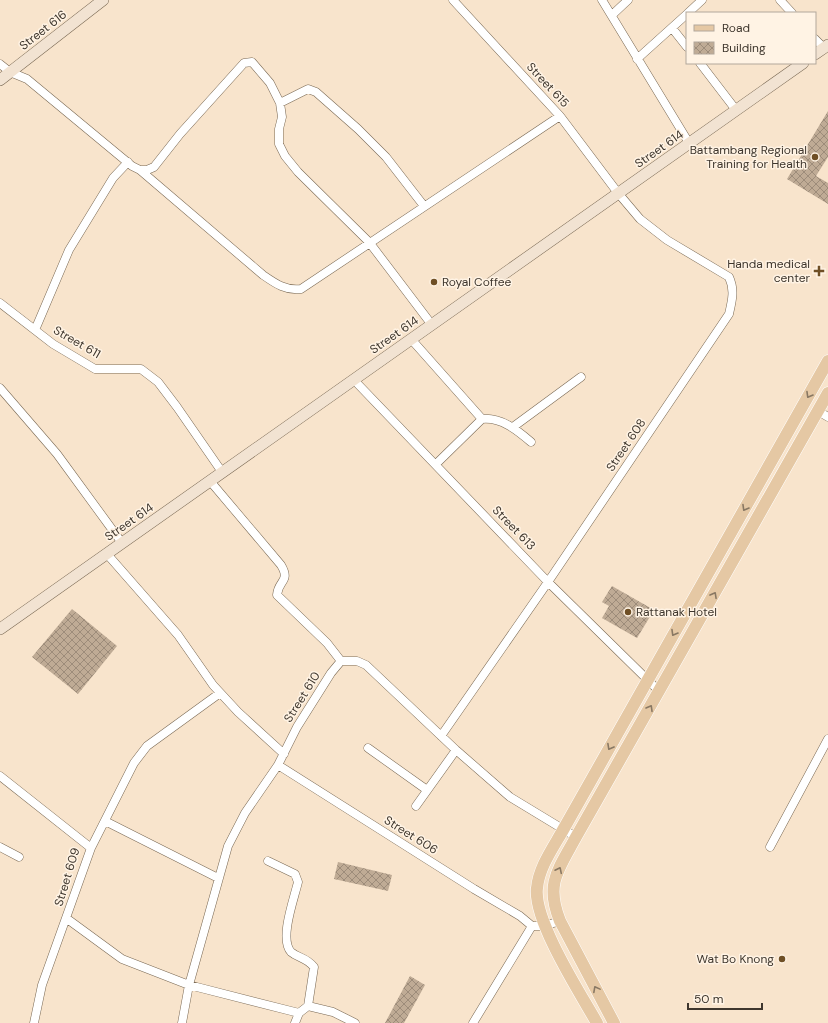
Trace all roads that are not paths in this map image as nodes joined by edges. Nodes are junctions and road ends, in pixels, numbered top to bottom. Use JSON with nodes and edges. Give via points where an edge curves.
{"nodes":[{"id":1,"x":103,"y":0,"type":"edge"},
{"id":2,"x":453,"y":0,"type":"edge"},
{"id":3,"x":602,"y":0,"type":"edge"},
{"id":4,"x":628,"y":0,"type":"edge"},
{"id":5,"x":702,"y":0,"type":"edge"},
{"id":6,"x":780,"y":0,"type":"edge"},
{"id":7,"x":690,"y":12,"type":"edge"},
{"id":8,"x":791,"y":12,"type":"edge"},
{"id":9,"x":612,"y":15,"type":"junction"},
{"id":10,"x":686,"y":16,"type":"edge"},
{"id":11,"x":672,"y":28,"type":"junction"},
{"id":12,"x":816,"y":40,"type":"edge"},
{"id":13,"x":686,"y":46,"type":"edge"},
{"id":14,"x":822,"y":49,"type":"edge"},
{"id":15,"x":637,"y":59,"type":"junction"},
{"id":16,"x":0,"y":64,"type":"edge"},
{"id":17,"x":701,"y":64,"type":"edge"},
{"id":18,"x":801,"y":64,"type":"edge"},
{"id":19,"x":10,"y":72,"type":"junction"},
{"id":20,"x":0,"y":80,"type":"edge"},
{"id":21,"x":280,"y":103,"type":"junction"},
{"id":22,"x":736,"y":110,"type":"junction"},
{"id":23,"x":560,"y":116,"type":"junction"},
{"id":24,"x":689,"y":144,"type":"junction"},
{"id":25,"x":128,"y":162,"type":"junction"},
{"id":26,"x":140,"y":170,"type":"junction"},
{"id":27,"x":618,"y":193,"type":"junction"},
{"id":28,"x":424,"y":206,"type":"junction"},
{"id":29,"x":369,"y":242,"type":"junction"},
{"id":30,"x":0,"y":303,"type":"edge"},
{"id":31,"x":432,"y":325,"type":"junction"},
{"id":32,"x":35,"y":330,"type":"junction"},
{"id":33,"x":411,"y":339,"type":"junction"},
{"id":34,"x":828,"y":361,"type":"edge"},
{"id":35,"x":581,"y":377,"type":"dead end"},
{"id":36,"x":354,"y":380,"type":"junction"},
{"id":37,"x":0,"y":388,"type":"edge"},
{"id":38,"x":828,"y":393,"type":"edge"},
{"id":39,"x":823,"y":414,"type":"edge"},
{"id":40,"x":482,"y":419,"type":"junction"},
{"id":41,"x":513,"y":427,"type":"junction"},
{"id":42,"x":531,"y":442,"type":"dead end"},
{"id":43,"x":436,"y":464,"type":"junction"},
{"id":44,"x":222,"y":472,"type":"junction"},
{"id":45,"x":210,"y":481,"type":"junction"},
{"id":46,"x":122,"y":543,"type":"junction"},
{"id":47,"x":107,"y":554,"type":"junction"},
{"id":48,"x":548,"y":582,"type":"junction"},
{"id":49,"x":0,"y":629,"type":"edge"},
{"id":50,"x":341,"y":661,"type":"junction"},
{"id":51,"x":647,"y":680,"type":"junction"},
{"id":52,"x":659,"y":691,"type":"junction"},
{"id":53,"x":220,"y":693,"type":"junction"},
{"id":54,"x":441,"y":736,"type":"junction"},
{"id":55,"x":828,"y":739,"type":"edge"},
{"id":56,"x":368,"y":748,"type":"dead end"},
{"id":57,"x":456,"y":750,"type":"junction"},
{"id":58,"x":284,"y":754,"type":"junction"},
{"id":59,"x":278,"y":765,"type":"junction"},
{"id":60,"x":0,"y":776,"type":"edge"},
{"id":61,"x":427,"y":790,"type":"junction"},
{"id":62,"x":416,"y":806,"type":"dead end"},
{"id":63,"x":105,"y":821,"type":"junction"},
{"id":64,"x":562,"y":830,"type":"junction"},
{"id":65,"x":576,"y":838,"type":"junction"},
{"id":66,"x":0,"y":847,"type":"edge"},
{"id":67,"x":770,"y":847,"type":"dead end"},
{"id":68,"x":90,"y":848,"type":"junction"},
{"id":69,"x":19,"y":857,"type":"dead end"},
{"id":70,"x":268,"y":861,"type":"dead end"},
{"id":71,"x":218,"y":878,"type":"junction"},
{"id":72,"x":66,"y":918,"type":"junction"},
{"id":73,"x":560,"y":921,"type":"junction"},
{"id":74,"x":532,"y":926,"type":"junction"},
{"id":75,"x":544,"y":926,"type":"junction"},
{"id":76,"x":189,"y":986,"type":"junction"},
{"id":77,"x":308,"y":1006,"type":"junction"},
{"id":78,"x":299,"y":1013,"type":"junction"},
{"id":79,"x":34,"y":1023,"type":"edge"},
{"id":80,"x":182,"y":1023,"type":"edge"},
{"id":81,"x":295,"y":1023,"type":"edge"},
{"id":82,"x":355,"y":1023,"type":"edge"},
{"id":83,"x":473,"y":1023,"type":"edge"},
{"id":84,"x":597,"y":1023,"type":"edge"},
{"id":85,"x":614,"y":1023,"type":"edge"}],
"edges":[{"from":1,"to":19,"type":"street","name":"Street 616"},
{"from":2,"to":23,"type":"street","name":"Street 615"},
{"from":3,"to":9,"type":"street"},
{"from":4,"to":9,"type":"street"},
{"from":5,"to":7,"type":"street"},
{"from":6,"to":8,"type":"street"},
{"from":9,"to":15,"type":"street"},
{"from":10,"to":11,"type":"street"},
{"from":11,"to":13,"type":"street"},
{"from":11,"to":15,"type":"street"},
{"from":12,"to":14,"type":"street"},
{"from":15,"to":24,"type":"street"},
{"from":16,"to":19,"type":"street"},
{"from":17,"to":22,"type":"street"},
{"from":18,"to":22,"type":"street","name":"Street 614"},
{"from":19,"to":20,"type":"street","name":"Street 616"},
{"from":19,"to":25,"type":"street","via":[[27,79]]},
{"from":21,"to":26,"type":"street","via":[[258,67],[252,62],[244,63],[154,166]]},
{"from":21,"to":28,"type":"street","via":[[308,89],[316,92],[364,134]]},
{"from":21,"to":29,"type":"street","via":[[282,117],[279,144],[285,156]]},
{"from":22,"to":24,"type":"street","name":"Street 614"},
{"from":23,"to":27,"type":"street","name":"Street 615"},
{"from":23,"to":28,"type":"street"},
{"from":24,"to":27,"type":"street","name":"Street 614"},
{"from":25,"to":26,"type":"street"},
{"from":25,"to":32,"type":"street","via":[[113,178],[69,250]]},
{"from":26,"to":29,"type":"street","via":[[263,275],[291,290],[301,290]]},
{"from":27,"to":31,"type":"street","name":"Street 614"},
{"from":27,"to":48,"type":"street","name":"Street 608","via":[[640,219],[667,240],[729,277],[733,285],[733,298],[729,314]]},
{"from":28,"to":29,"type":"street"},
{"from":29,"to":31,"type":"street"},
{"from":30,"to":32,"type":"street","name":"Street 611"},
{"from":31,"to":33,"type":"street","name":"Street 614"},
{"from":32,"to":44,"type":"street","name":"Street 611","via":[[95,369],[141,370],[158,382]]},
{"from":33,"to":36,"type":"street","name":"Street 614"},
{"from":33,"to":40,"type":"street"},
{"from":34,"to":51,"type":"main road","one_way":true},
{"from":35,"to":41,"type":"street"},
{"from":36,"to":43,"type":"street","name":"Street 613"},
{"from":36,"to":44,"type":"street","name":"Street 614"},
{"from":37,"to":46,"type":"street","via":[[57,454]]},
{"from":38,"to":39,"type":"main road"},
{"from":52,"to":39,"type":"main road","one_way":true},
{"from":40,"to":41,"type":"street","via":[[491,418]]},
{"from":40,"to":43,"type":"street"},
{"from":41,"to":42,"type":"street"},
{"from":43,"to":48,"type":"street","name":"Street 613"},
{"from":44,"to":45,"type":"street","name":"Street 614"},
{"from":45,"to":46,"type":"street","name":"Street 614"},
{"from":45,"to":50,"type":"street","via":[[286,573],[276,595],[327,643]]},
{"from":46,"to":47,"type":"street","name":"Street 614"},
{"from":47,"to":49,"type":"street","name":"Street 614"},
{"from":47,"to":53,"type":"street","via":[[178,635]]},
{"from":48,"to":51,"type":"street","name":"Street 613"},
{"from":48,"to":54,"type":"street","name":"Street 608"},
{"from":50,"to":54,"type":"street","via":[[356,661],[366,665]]},
{"from":50,"to":58,"type":"street","name":"Street 610","via":[[296,728]]},
{"from":51,"to":52,"type":"street","name":"Street 613"},
{"from":51,"to":64,"type":"main road","one_way":true},
{"from":65,"to":52,"type":"main road","one_way":true},
{"from":53,"to":58,"type":"street"},
{"from":53,"to":63,"type":"street","via":[[147,746],[134,763]]},
{"from":54,"to":57,"type":"street"},
{"from":55,"to":67,"type":"street"},
{"from":56,"to":61,"type":"street"},
{"from":57,"to":61,"type":"street"},
{"from":57,"to":64,"type":"street","via":[[510,797]]},
{"from":58,"to":59,"type":"street","name":"Street 610"},
{"from":59,"to":71,"type":"street","name":"Street 610","via":[[245,813],[231,839]]},
{"from":59,"to":74,"type":"street","name":"Street 606","via":[[520,916]]},
{"from":60,"to":68,"type":"street","name":"Street 609"},
{"from":61,"to":62,"type":"street"},
{"from":63,"to":68,"type":"street"},
{"from":63,"to":71,"type":"street"},
{"from":64,"to":65,"type":"street"},
{"from":64,"to":75,"type":"main road","via":[[539,875],[536,890]]},
{"from":73,"to":65,"type":"main road","one_way":true,"via":[[553,904],[552,890],[554,880]]},
{"from":66,"to":69,"type":"street"},
{"from":68,"to":72,"type":"street","name":"Street 609"},
{"from":70,"to":77,"type":"street","via":[[295,874],[298,882],[285,937],[287,946],[293,953],[308,960],[314,967]]},
{"from":71,"to":76,"type":"street","name":"Street 610"},
{"from":72,"to":76,"type":"street","via":[[122,959]]},
{"from":72,"to":79,"type":"street","name":"Street 609","via":[[42,985]]},
{"from":73,"to":75,"type":"street"},
{"from":85,"to":73,"type":"main road","one_way":true},
{"from":74,"to":75,"type":"street"},
{"from":74,"to":83,"type":"street"},
{"from":75,"to":84,"type":"main road"},
{"from":76,"to":78,"type":"street"},
{"from":76,"to":80,"type":"street","name":"Street 610"},
{"from":77,"to":78,"type":"street"},
{"from":77,"to":82,"type":"street","via":[[333,1012]]},
{"from":78,"to":81,"type":"street"}]}
